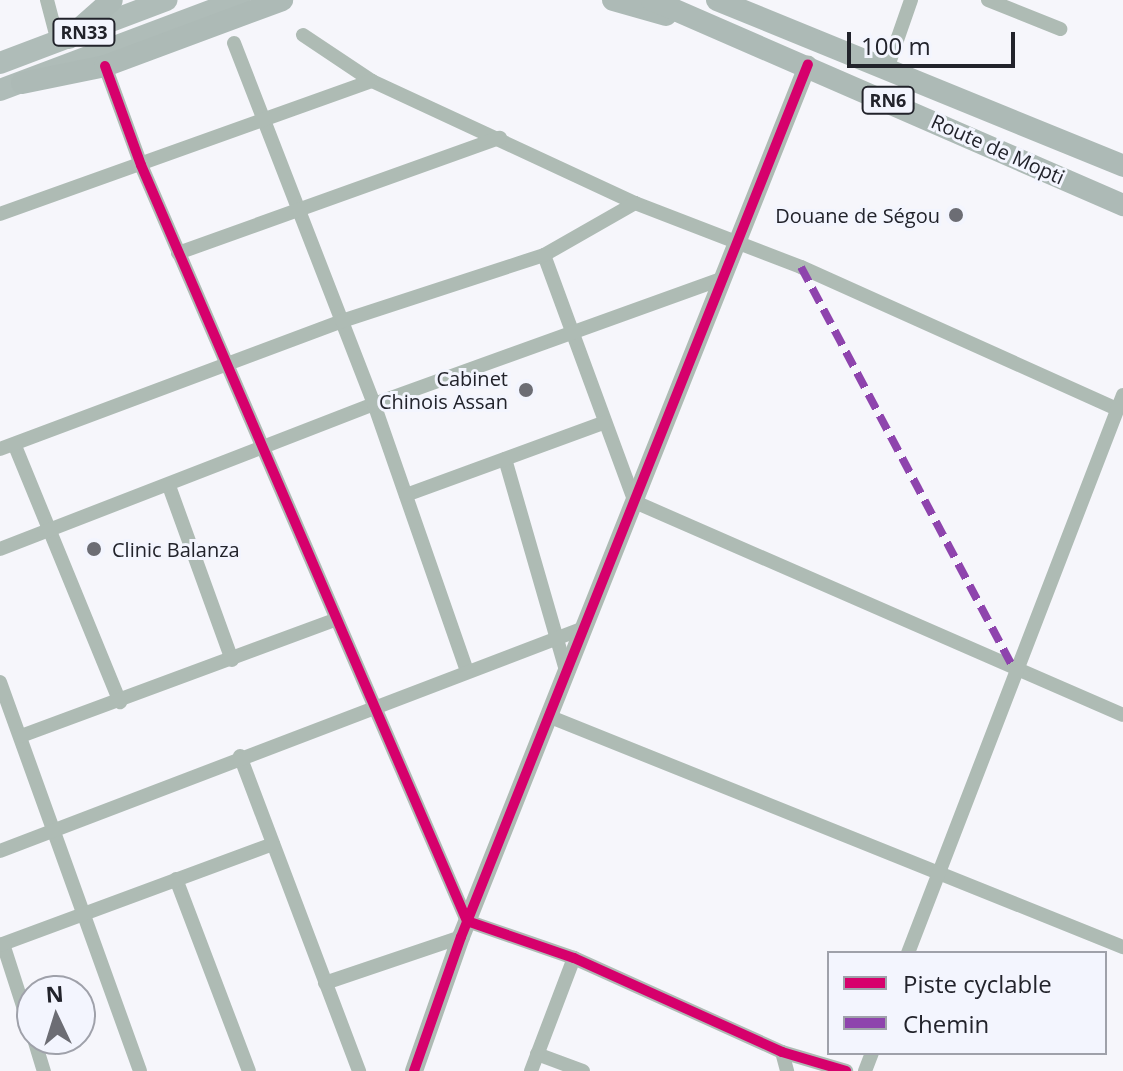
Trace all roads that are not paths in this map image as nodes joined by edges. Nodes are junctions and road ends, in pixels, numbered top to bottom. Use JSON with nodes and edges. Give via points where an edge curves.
{"nodes":[{"id":1,"x":47,"y":0,"type":"edge"},
{"id":2,"x":112,"y":0,"type":"edge"},
{"id":3,"x":167,"y":0,"type":"edge"},
{"id":4,"x":240,"y":0,"type":"edge"},
{"id":5,"x":282,"y":0,"type":"edge"},
{"id":6,"x":613,"y":0,"type":"edge"},
{"id":7,"x":652,"y":0,"type":"edge"},
{"id":8,"x":717,"y":0,"type":"edge"},
{"id":9,"x":755,"y":0,"type":"edge"},
{"id":10,"x":911,"y":0,"type":"edge"},
{"id":11,"x":988,"y":0,"type":"edge"},
{"id":12,"x":1060,"y":29,"type":"dead end"},
{"id":13,"x":721,"y":30,"type":"junction"},
{"id":14,"x":303,"y":35,"type":"dead end"},
{"id":15,"x":806,"y":36,"type":"junction"},
{"id":16,"x":64,"y":40,"type":"junction"},
{"id":17,"x":234,"y":43,"type":"dead end"},
{"id":18,"x":0,"y":63,"type":"edge"},
{"id":19,"x":808,"y":64,"type":"junction"},
{"id":20,"x":105,"y":66,"type":"junction"},
{"id":21,"x":887,"y":69,"type":"junction"},
{"id":22,"x":372,"y":81,"type":"junction"},
{"id":23,"x":22,"y":83,"type":"junction"},
{"id":24,"x":0,"y":90,"type":"edge"},
{"id":25,"x":262,"y":118,"type":"junction"},
{"id":26,"x":500,"y":138,"type":"junction"},
{"id":27,"x":141,"y":165,"type":"junction"},
{"id":28,"x":1123,"y":166,"type":"edge"},
{"id":29,"x":635,"y":203,"type":"junction"},
{"id":30,"x":1123,"y":205,"type":"edge"},
{"id":31,"x":297,"y":209,"type":"junction"},
{"id":32,"x":0,"y":214,"type":"edge"},
{"id":33,"x":739,"y":242,"type":"junction"},
{"id":34,"x":178,"y":253,"type":"junction"},
{"id":35,"x":544,"y":255,"type":"junction"},
{"id":36,"x":722,"y":279,"type":"junction"},
{"id":37,"x":342,"y":321,"type":"junction"},
{"id":38,"x":568,"y":333,"type":"junction"},
{"id":39,"x":227,"y":365,"type":"junction"},
{"id":40,"x":1120,"y":402,"type":"edge"},
{"id":41,"x":374,"y":404,"type":"junction"},
{"id":42,"x":603,"y":423,"type":"junction"},
{"id":43,"x":261,"y":446,"type":"junction"},
{"id":44,"x":4,"y":447,"type":"edge"},
{"id":45,"x":505,"y":459,"type":"junction"},
{"id":46,"x":169,"y":486,"type":"junction"},
{"id":47,"x":406,"y":495,"type":"junction"},
{"id":48,"x":635,"y":502,"type":"junction"},
{"id":49,"x":48,"y":531,"type":"junction"},
{"id":50,"x":0,"y":549,"type":"edge"},
{"id":51,"x":335,"y":620,"type":"junction"},
{"id":52,"x":584,"y":628,"type":"junction"},
{"id":53,"x":559,"y":637,"type":"junction"},
{"id":54,"x":232,"y":660,"type":"junction"},
{"id":55,"x":1014,"y":669,"type":"junction"},
{"id":56,"x":566,"y":670,"type":"junction"},
{"id":57,"x":467,"y":671,"type":"junction"},
{"id":58,"x":0,"y":682,"type":"edge"},
{"id":59,"x":120,"y":702,"type":"junction"},
{"id":60,"x":372,"y":706,"type":"junction"},
{"id":61,"x":1123,"y":715,"type":"edge"},
{"id":62,"x":548,"y":716,"type":"junction"},
{"id":63,"x":21,"y":736,"type":"junction"},
{"id":64,"x":240,"y":756,"type":"junction"},
{"id":65,"x":56,"y":829,"type":"junction"},
{"id":66,"x":273,"y":844,"type":"junction"},
{"id":67,"x":0,"y":851,"type":"edge"},
{"id":68,"x":938,"y":871,"type":"junction"},
{"id":69,"x":176,"y":879,"type":"junction"},
{"id":70,"x":83,"y":912,"type":"junction"},
{"id":71,"x":464,"y":929,"type":"junction"},
{"id":72,"x":2,"y":944,"type":"edge"},
{"id":73,"x":1123,"y":947,"type":"edge"},
{"id":74,"x":909,"y":951,"type":"edge"},
{"id":75,"x":574,"y":958,"type":"junction"},
{"id":76,"x":325,"y":983,"type":"junction"},
{"id":77,"x":16,"y":986,"type":"edge"},
{"id":78,"x":782,"y":1052,"type":"junction"},
{"id":79,"x":537,"y":1054,"type":"junction"},
{"id":80,"x":140,"y":1071,"type":"edge"},
{"id":81,"x":249,"y":1071,"type":"edge"},
{"id":82,"x":359,"y":1071,"type":"edge"},
{"id":83,"x":414,"y":1071,"type":"edge"},
{"id":84,"x":531,"y":1071,"type":"edge"},
{"id":85,"x":583,"y":1071,"type":"edge"},
{"id":86,"x":787,"y":1071,"type":"edge"},
{"id":87,"x":846,"y":1071,"type":"edge"}],
"edges":[{"from":1,"to":16,"type":"street"},
{"from":2,"to":16,"type":"highway"},
{"from":3,"to":16,"type":"main road","number":"RN33"},
{"from":4,"to":23,"type":"main road","number":"RN33"},
{"from":5,"to":20,"type":"highway"},
{"from":6,"to":13,"type":"highway"},
{"from":7,"to":13,"type":"highway","name":"Route de Mopti","number":"RN6"},
{"from":8,"to":15,"type":"highway","name":"Route de Mopti","number":"RN6"},
{"from":9,"to":15,"type":"highway"},
{"from":10,"to":21,"type":"street"},
{"from":11,"to":12,"type":"street"},
{"from":13,"to":19,"type":"highway","name":"Route de Mopti","number":"RN6"},
{"from":14,"to":22,"type":"street"},
{"from":15,"to":21,"type":"highway","name":"Route de Mopti","number":"RN6"},
{"from":16,"to":18,"type":"main road","number":"RN33"},
{"from":17,"to":25,"type":"street"},
{"from":19,"to":30,"type":"highway","name":"Route de Mopti","number":"RN6"},
{"from":19,"to":33,"type":"street"},
{"from":20,"to":23,"type":"highway"},
{"from":20,"to":27,"type":"street"},
{"from":21,"to":28,"type":"highway","name":"Route de Mopti","number":"RN6"},
{"from":22,"to":25,"type":"street"},
{"from":22,"to":26,"type":"street"},
{"from":23,"to":24,"type":"main road","number":"RN33"},
{"from":25,"to":27,"type":"street"},
{"from":25,"to":31,"type":"street"},
{"from":26,"to":29,"type":"street"},
{"from":26,"to":31,"type":"street"},
{"from":27,"to":32,"type":"street"},
{"from":27,"to":34,"type":"street"},
{"from":29,"to":33,"type":"street"},
{"from":29,"to":35,"type":"street"},
{"from":31,"to":34,"type":"street"},
{"from":31,"to":37,"type":"street"},
{"from":33,"to":36,"type":"street"},
{"from":33,"to":40,"type":"street"},
{"from":34,"to":39,"type":"street"},
{"from":35,"to":37,"type":"street"},
{"from":35,"to":38,"type":"street"},
{"from":36,"to":38,"type":"street"},
{"from":36,"to":48,"type":"street"},
{"from":37,"to":39,"type":"street"},
{"from":37,"to":41,"type":"street"},
{"from":38,"to":41,"type":"street"},
{"from":38,"to":42,"type":"street"},
{"from":39,"to":43,"type":"street"},
{"from":39,"to":44,"type":"street"},
{"from":40,"to":55,"type":"street"},
{"from":41,"to":43,"type":"street"},
{"from":41,"to":47,"type":"street"},
{"from":42,"to":45,"type":"street"},
{"from":42,"to":48,"type":"street"},
{"from":43,"to":46,"type":"street"},
{"from":43,"to":51,"type":"street"},
{"from":44,"to":49,"type":"street"},
{"from":45,"to":47,"type":"street"},
{"from":45,"to":53,"type":"street"},
{"from":46,"to":49,"type":"street"},
{"from":46,"to":54,"type":"street"},
{"from":47,"to":57,"type":"street"},
{"from":48,"to":52,"type":"street"},
{"from":48,"to":55,"type":"street"},
{"from":49,"to":50,"type":"street"},
{"from":49,"to":59,"type":"street"},
{"from":51,"to":54,"type":"street"},
{"from":51,"to":60,"type":"street"},
{"from":52,"to":53,"type":"street"},
{"from":52,"to":56,"type":"street"},
{"from":53,"to":56,"type":"street"},
{"from":53,"to":57,"type":"street"},
{"from":54,"to":59,"type":"street"},
{"from":55,"to":61,"type":"street"},
{"from":55,"to":68,"type":"street"},
{"from":56,"to":62,"type":"street"},
{"from":57,"to":60,"type":"street"},
{"from":58,"to":63,"type":"street"},
{"from":59,"to":63,"type":"street"},
{"from":60,"to":64,"type":"street"},
{"from":60,"to":71,"type":"street"},
{"from":62,"to":68,"type":"street"},
{"from":62,"to":71,"type":"street"},
{"from":63,"to":65,"type":"street"},
{"from":64,"to":65,"type":"street"},
{"from":64,"to":66,"type":"street"},
{"from":65,"to":67,"type":"street"},
{"from":65,"to":70,"type":"street"},
{"from":66,"to":69,"type":"street"},
{"from":66,"to":76,"type":"street"},
{"from":68,"to":73,"type":"street"},
{"from":68,"to":74,"type":"street"},
{"from":69,"to":70,"type":"street"},
{"from":69,"to":81,"type":"street"},
{"from":70,"to":72,"type":"street"},
{"from":70,"to":80,"type":"street"},
{"from":71,"to":75,"type":"street"},
{"from":71,"to":76,"type":"street"},
{"from":71,"to":83,"type":"street"},
{"from":72,"to":77,"type":"street"},
{"from":75,"to":78,"type":"street"},
{"from":75,"to":79,"type":"street"},
{"from":76,"to":82,"type":"street"},
{"from":78,"to":86,"type":"street"},
{"from":78,"to":87,"type":"street"},
{"from":79,"to":84,"type":"street"},
{"from":79,"to":85,"type":"street"}]}
